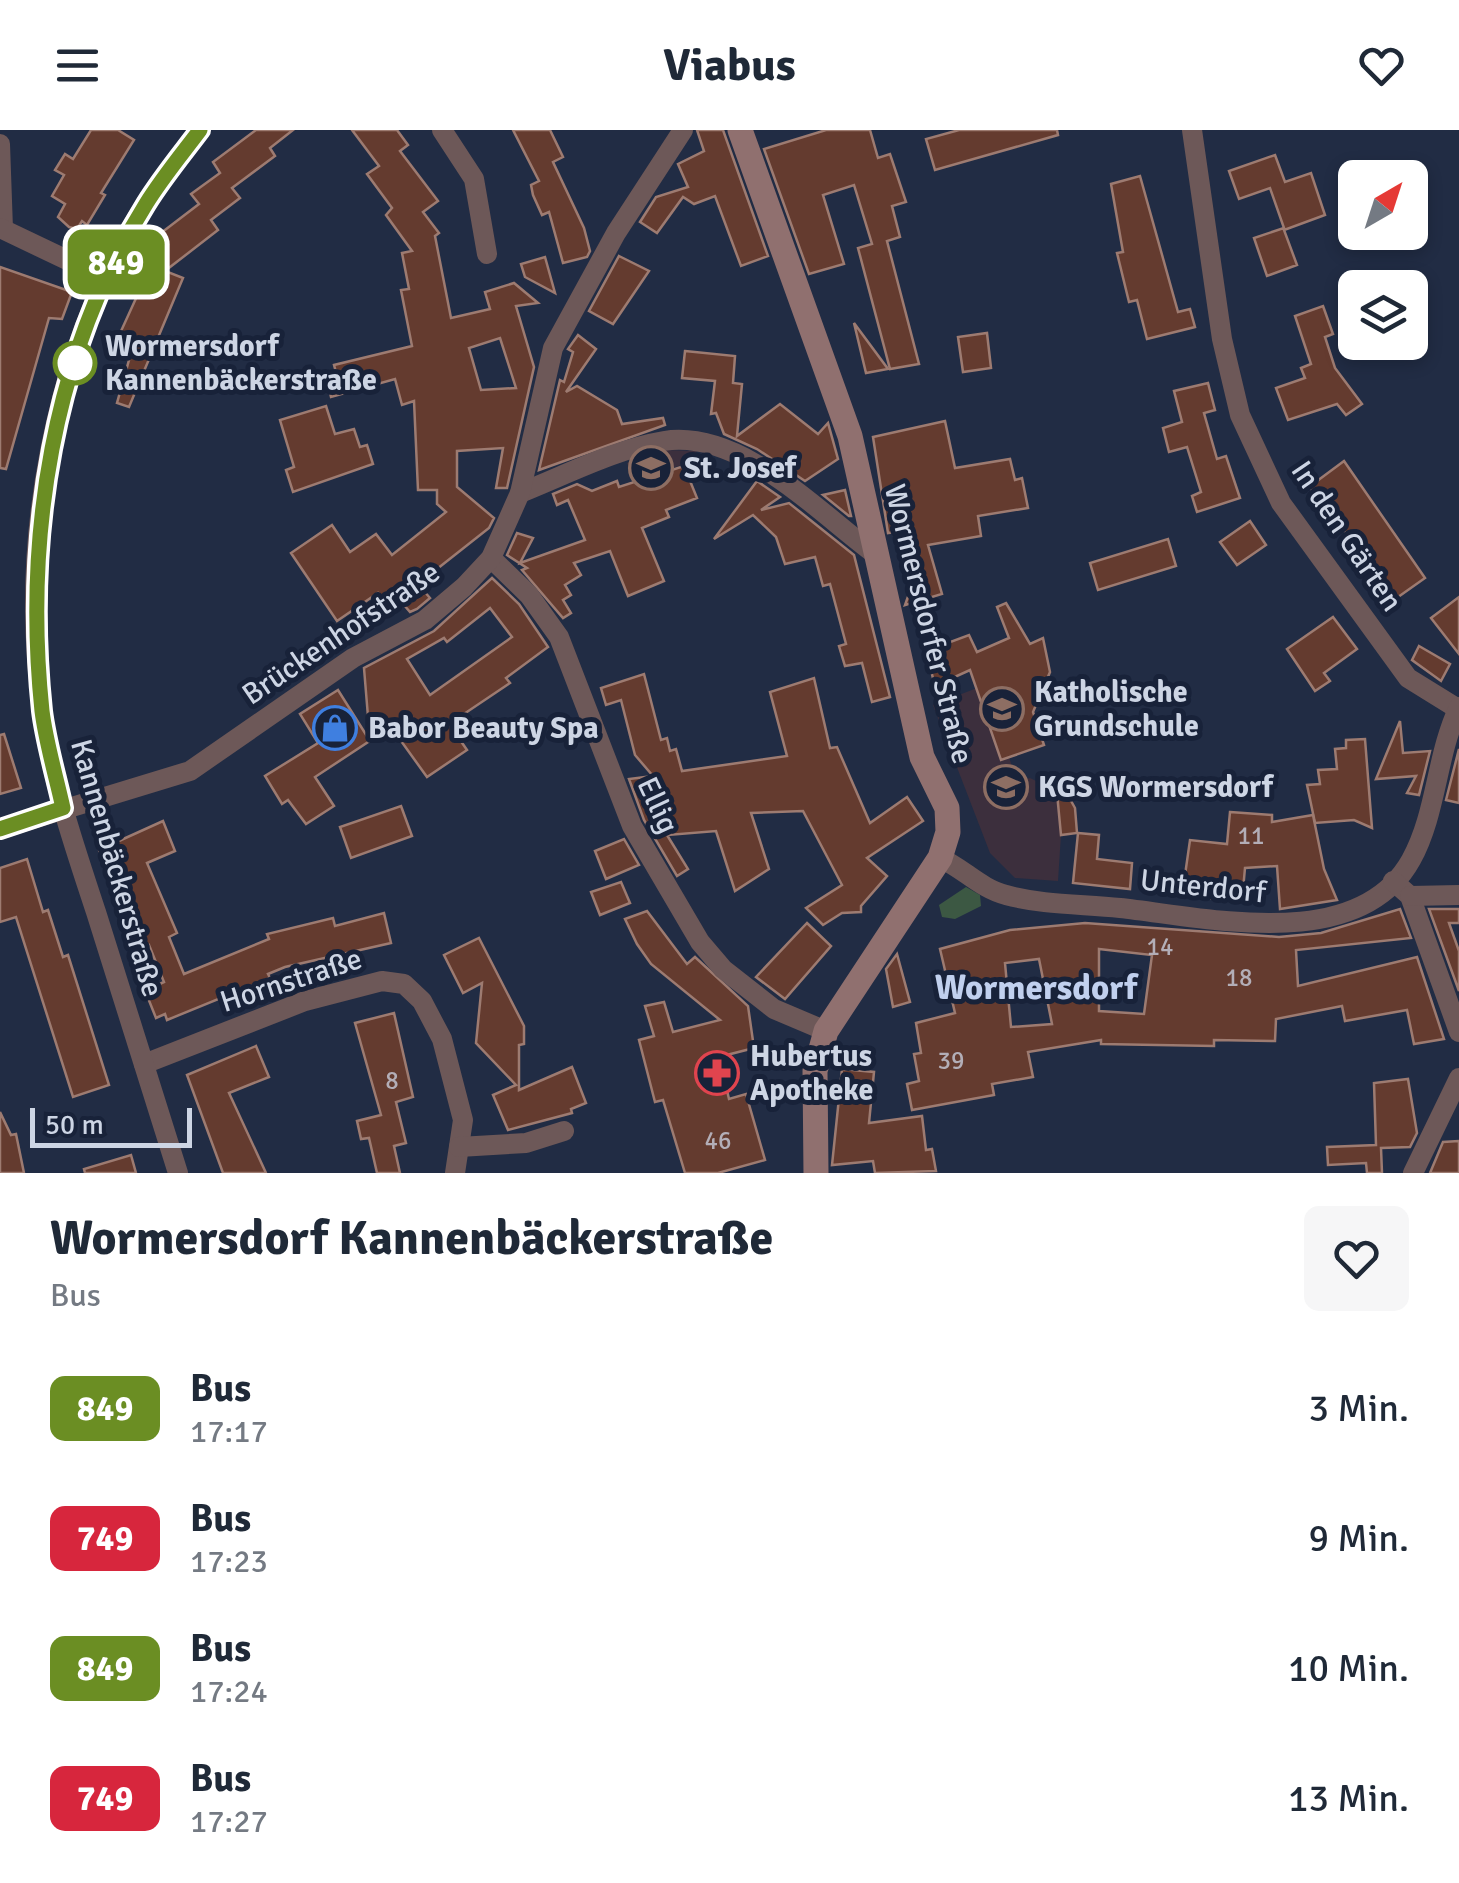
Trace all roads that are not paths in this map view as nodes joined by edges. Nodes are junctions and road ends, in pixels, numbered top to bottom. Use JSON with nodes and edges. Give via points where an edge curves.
{"nodes":[{"id":1,"x":200,"y":130,"type":"edge"},
{"id":2,"x":442,"y":130,"type":"edge"},
{"id":3,"x":683,"y":130,"type":"edge"},
{"id":4,"x":740,"y":130,"type":"edge"},
{"id":5,"x":1192,"y":130,"type":"edge"},
{"id":6,"x":0,"y":144,"type":"edge"},
{"id":7,"x":1,"y":229,"type":"edge"},
{"id":8,"x":487,"y":254,"type":"dead end"},
{"id":9,"x":107,"y":279,"type":"junction"},
{"id":10,"x":520,"y":493,"type":"junction"},
{"id":11,"x":875,"y":554,"type":"junction"},
{"id":12,"x":491,"y":558,"type":"junction"},
{"id":13,"x":1459,"y":708,"type":"edge"},
{"id":14,"x":63,"y":808,"type":"junction"},
{"id":15,"x":0,"y":829,"type":"edge"},
{"id":16,"x":940,"y":858,"type":"junction"},
{"id":17,"x":1393,"y":882,"type":"junction"},
{"id":18,"x":1459,"y":895,"type":"edge"},
{"id":19,"x":1410,"y":896,"type":"junction"},
{"id":20,"x":826,"y":1031,"type":"junction"},
{"id":21,"x":1459,"y":1032,"type":"edge"},
{"id":22,"x":144,"y":1064,"type":"junction"},
{"id":23,"x":1459,"y":1078,"type":"edge"},
{"id":24,"x":564,"y":1131,"type":"dead end"},
{"id":25,"x":459,"y":1147,"type":"junction"},
{"id":26,"x":178,"y":1173,"type":"edge"},
{"id":27,"x":455,"y":1173,"type":"edge"},
{"id":28,"x":816,"y":1173,"type":"edge"},
{"id":29,"x":1414,"y":1173,"type":"edge"}],
"edges":[{"from":1,"to":9,"type":"street","name":"Kannenbäckerstraße","via":[[146,204]]},
{"from":2,"to":8,"type":"street","via":[[474,180]]},
{"from":3,"to":10,"type":"street","name":"Brückenhofstraße","via":[[616,233],[554,348]]},
{"from":4,"to":11,"type":"main road","name":"Wormersdorfer Straße","via":[[850,436]]},
{"from":5,"to":13,"type":"street","name":"In den Gärten","via":[[1222,339],[1240,415],[1281,502],[1408,678]]},
{"from":6,"to":7,"type":"street"},
{"from":7,"to":9,"type":"street"},
{"from":9,"to":14,"type":"street","name":"Kannenbäckerstraße","via":[[48,460],[36,583],[42,714]]},
{"from":10,"to":11,"type":"street","via":[[648,446],[688,442],[724,450],[775,475]]},
{"from":10,"to":12,"type":"street","name":"Brückenhofstraße"},
{"from":11,"to":16,"type":"main road","name":"Wormersdorfer Straße","via":[[922,757],[947,808]]},
{"from":12,"to":14,"type":"street","name":"Brückenhofstraße","via":[[425,620],[353,658],[190,771]]},
{"from":12,"to":20,"type":"street","name":"Ellig","via":[[559,637],[632,826],[700,942],[774,1009]]},
{"from":13,"to":17,"type":"street","name":"Unterdorf","via":[[1424,825]]},
{"from":14,"to":15,"type":"street","name":"Brückenhofstraße"},
{"from":14,"to":22,"type":"street","name":"Kannenbäckerstraße"},
{"from":16,"to":17,"type":"street","name":"Unterdorf","via":[[1002,895],[1260,926],[1319,919],[1363,904]]},
{"from":16,"to":20,"type":"main road","name":"Wormersdorfer Straße"},
{"from":17,"to":19,"type":"street"},
{"from":18,"to":19,"type":"street"},
{"from":19,"to":21,"type":"street"},
{"from":20,"to":28,"type":"main road","name":"Wormersdorfer Straße","via":[[815,1070]]},
{"from":22,"to":25,"type":"street","name":"Hornstraße","via":[[305,1002],[382,980],[404,984],[422,1001],[442,1040],[462,1120]]},
{"from":22,"to":26,"type":"street","name":"Kannenbäckerstraße"},
{"from":23,"to":29,"type":"street"},
{"from":24,"to":25,"type":"street","via":[[526,1143]]},
{"from":25,"to":27,"type":"street","name":"Hornstraße"}]}
